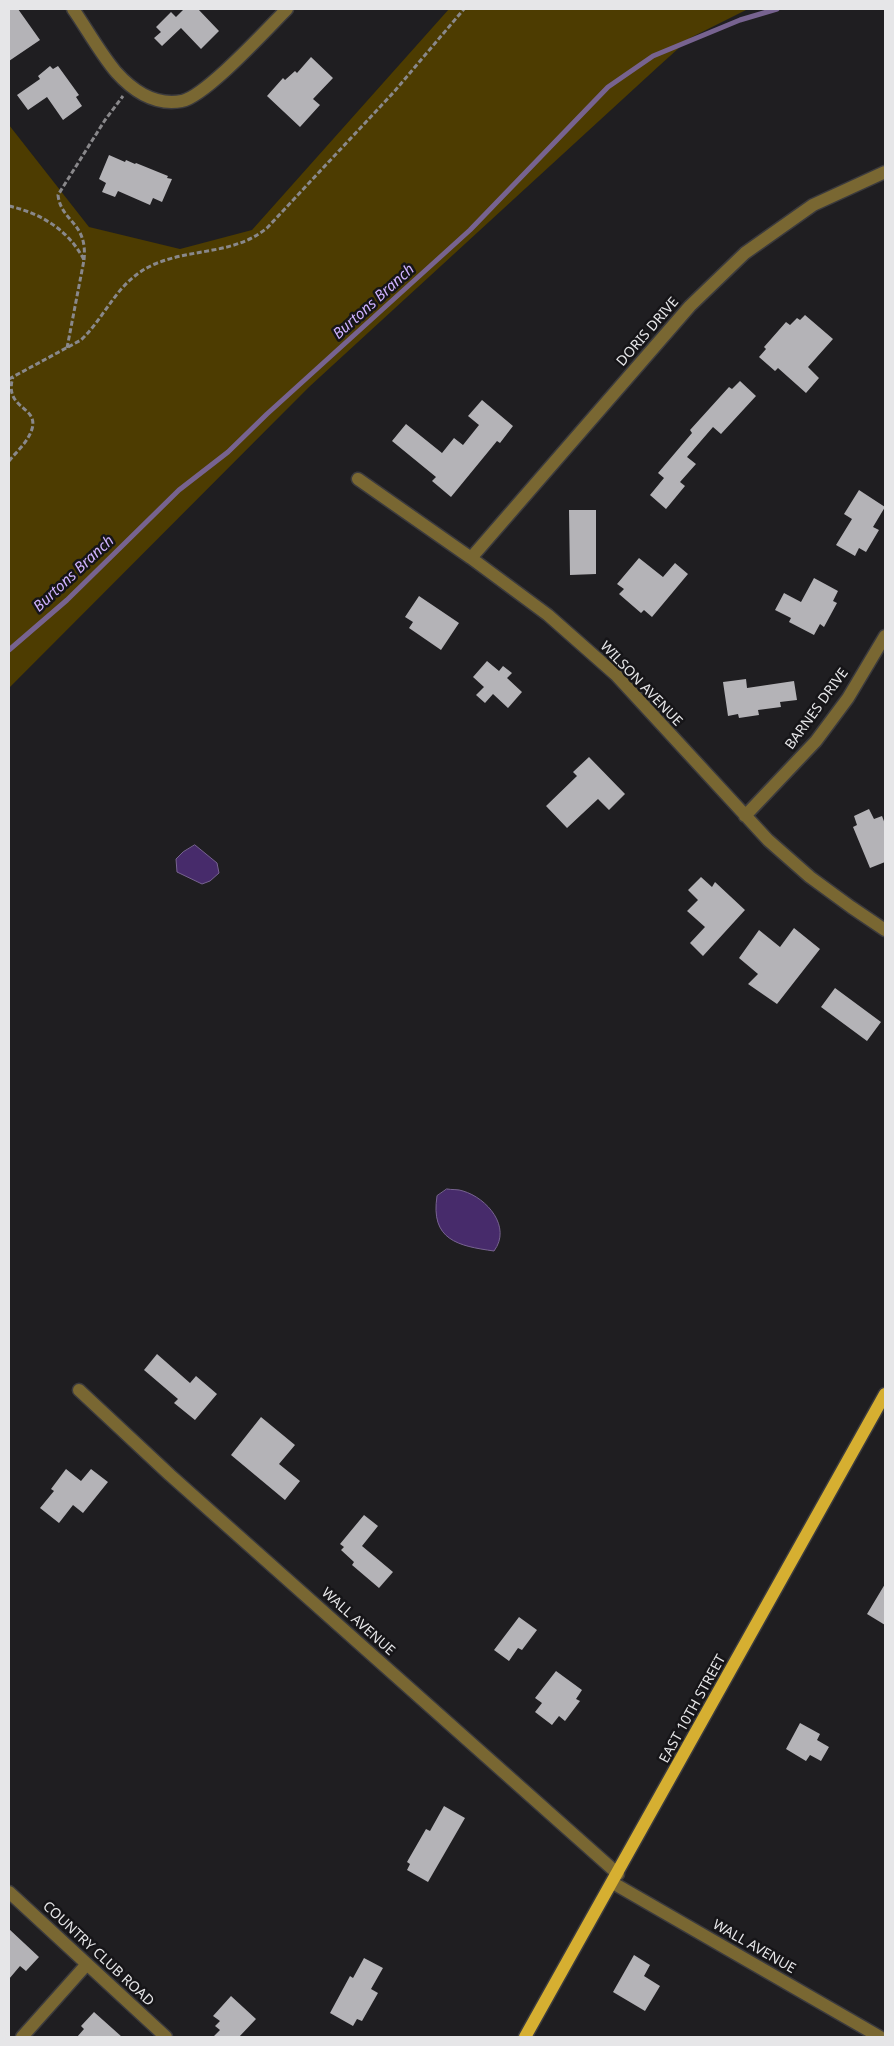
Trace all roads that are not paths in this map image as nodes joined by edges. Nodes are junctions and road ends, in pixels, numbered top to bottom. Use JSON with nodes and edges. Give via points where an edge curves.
{"nodes":[{"id":1,"x":73,"y":9,"type":"edge"},
{"id":2,"x":287,"y":9,"type":"edge"},
{"id":3,"x":885,"y":172,"type":"edge"},
{"id":4,"x":358,"y":479,"type":"dead end"},
{"id":5,"x":471,"y":558,"type":"junction"},
{"id":6,"x":885,"y":636,"type":"edge"},
{"id":7,"x":745,"y":816,"type":"junction"},
{"id":8,"x":885,"y":930,"type":"edge"},
{"id":9,"x":79,"y":1390,"type":"dead end"},
{"id":10,"x":885,"y":1397,"type":"edge"},
{"id":11,"x":615,"y":1878,"type":"junction"},
{"id":12,"x":9,"y":1892,"type":"edge"},
{"id":13,"x":87,"y":1964,"type":"junction"},
{"id":14,"x":22,"y":2037,"type":"edge"},
{"id":15,"x":166,"y":2037,"type":"edge"},
{"id":16,"x":526,"y":2037,"type":"edge"},
{"id":17,"x":880,"y":2037,"type":"edge"}],
"edges":[{"from":1,"to":2,"type":"street","via":[[131,87],[145,97],[164,102],[184,101],[204,88]]},
{"from":3,"to":5,"type":"street","name":"DORIS DRIVE","via":[[813,205],[745,253],[690,306]]},
{"from":4,"to":5,"type":"street","name":"WILSON AVENUE"},
{"from":5,"to":7,"type":"street","name":"WILSON AVENUE","via":[[548,615],[616,675]]},
{"from":6,"to":7,"type":"street","name":"BARNES DRIVE","via":[[848,698],[816,741]]},
{"from":7,"to":8,"type":"street","name":"WILSON AVENUE","via":[[810,877]]},
{"from":9,"to":11,"type":"street","name":"WALL AVENUE"},
{"from":10,"to":11,"type":"main road","name":"EAST 10TH STREET"},
{"from":11,"to":16,"type":"main road","name":"EAST 10TH STREET"},
{"from":11,"to":17,"type":"street","name":"WALL AVENUE"},
{"from":12,"to":13,"type":"street","name":"COUNTRY CLUB ROAD"},
{"from":13,"to":14,"type":"street"},
{"from":13,"to":15,"type":"street","name":"COUNTRY CLUB ROAD"}]}
